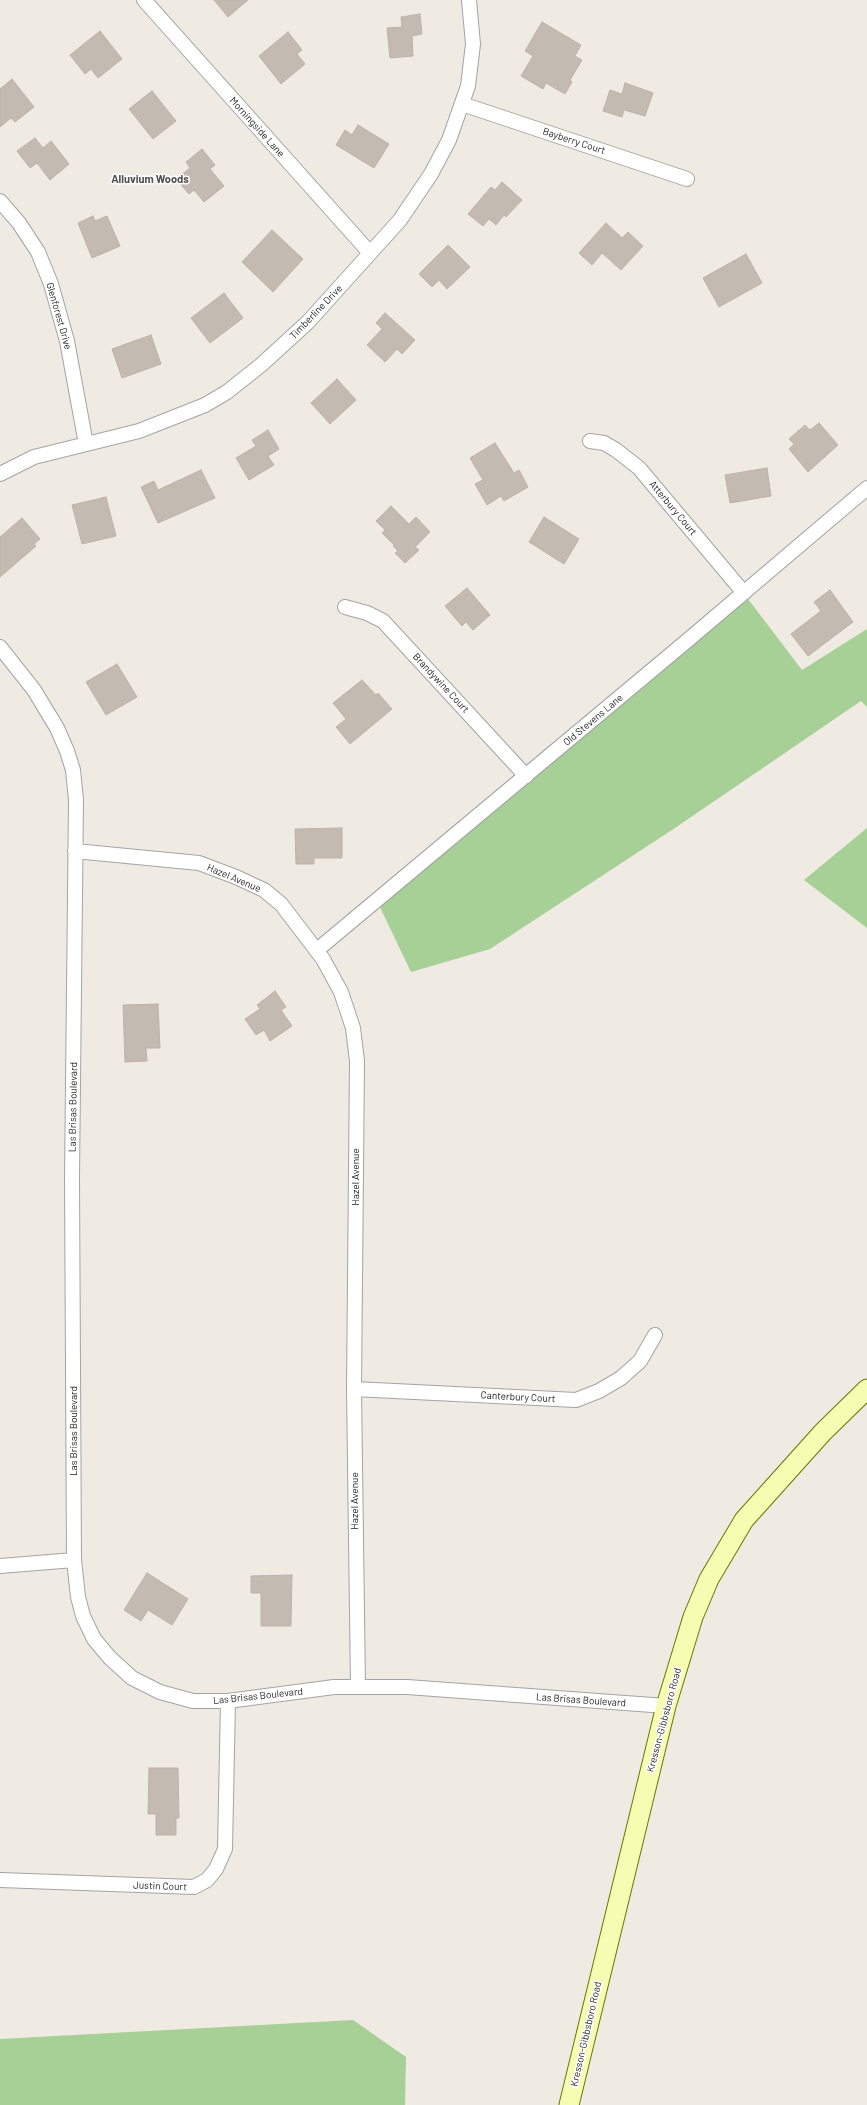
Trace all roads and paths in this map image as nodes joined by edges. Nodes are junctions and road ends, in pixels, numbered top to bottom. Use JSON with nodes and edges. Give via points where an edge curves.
{"nodes":[{"id":1,"x":144,"y":0,"type":"edge"},
{"id":2,"x":469,"y":0,"type":"edge"},
{"id":3,"x":462,"y":104,"type":"junction"},
{"id":4,"x":687,"y":178,"type":"dead end"},
{"id":5,"x":0,"y":200,"type":"edge"},
{"id":6,"x":370,"y":253,"type":"junction"},
{"id":7,"x":590,"y":441,"type":"dead end"},
{"id":8,"x":86,"y":444,"type":"junction"},
{"id":9,"x":0,"y":474,"type":"edge"},
{"id":10,"x":867,"y":488,"type":"edge"},
{"id":11,"x":744,"y":593,"type":"junction"},
{"id":12,"x":344,"y":608,"type":"dead end"},
{"id":13,"x":0,"y":647,"type":"edge"},
{"id":14,"x":526,"y":776,"type":"junction"},
{"id":15,"x":75,"y":851,"type":"junction"},
{"id":16,"x":317,"y":950,"type":"junction"},
{"id":17,"x":655,"y":1335,"type":"dead end"},
{"id":18,"x":354,"y":1389,"type":"junction"},
{"id":19,"x":867,"y":1389,"type":"edge"},
{"id":20,"x":74,"y":1560,"type":"junction"},
{"id":21,"x":0,"y":1566,"type":"edge"},
{"id":22,"x":358,"y":1687,"type":"junction"},
{"id":23,"x":228,"y":1701,"type":"junction"},
{"id":24,"x":666,"y":1706,"type":"junction"},
{"id":25,"x":0,"y":1880,"type":"edge"},
{"id":26,"x":569,"y":2105,"type":"edge"}],
"edges":[{"from":1,"to":6,"type":"street","name":"Morningside Lane"},
{"from":2,"to":3,"type":"street","name":"Timberline Drive","via":[[473,44],[468,86]]},
{"from":3,"to":4,"type":"street","name":"Bayberry Court"},
{"from":3,"to":6,"type":"street","name":"Timberline Drive","via":[[449,140],[431,174],[400,220]]},
{"from":5,"to":8,"type":"street","name":"Glenforest Drive","via":[[38,252],[51,284],[67,341]]},
{"from":6,"to":8,"type":"street","name":"Timberline Drive","via":[[308,322],[261,365],[226,392],[205,405],[139,431]]},
{"from":7,"to":11,"type":"street","name":"Atterbury Court","via":[[604,443],[639,468]]},
{"from":8,"to":9,"type":"street","name":"Timberline Drive","via":[[34,457]]},
{"from":10,"to":11,"type":"street","name":"Old Stevens Lane"},
{"from":11,"to":14,"type":"street","name":"Old Stevens Lane"},
{"from":12,"to":14,"type":"street","name":"Brandywine Court","via":[[383,620]]},
{"from":13,"to":15,"type":"street","name":"Las Brisas Boulevard","via":[[34,690],[67,750],[73,770],[76,800]]},
{"from":14,"to":16,"type":"street","name":"Old Stevens Lane"},
{"from":15,"to":16,"type":"street","name":"Hazel Avenue","via":[[200,863],[236,877],[264,890],[281,904]]},
{"from":15,"to":20,"type":"street","name":"Las Brisas Boulevard","via":[[72,1178]]},
{"from":16,"to":18,"type":"street","name":"Hazel Avenue","via":[[341,992],[353,1028],[356,1061]]},
{"from":17,"to":18,"type":"street","name":"Canterbury Court","via":[[640,1361],[621,1378],[599,1392],[576,1400]]},
{"from":18,"to":22,"type":"street","name":"Hazel Avenue"},
{"from":19,"to":24,"type":"street","name":"Kresson-Gibbsboro Road","via":[[823,1432],[744,1520],[709,1579],[693,1617]]},
{"from":20,"to":21,"type":"street"},
{"from":20,"to":23,"type":"street","name":"Las Brisas Boulevard","via":[[83,1616],[94,1639],[110,1658],[132,1678],[160,1692],[193,1701]]},
{"from":22,"to":23,"type":"street","name":"Las Brisas Boulevard","via":[[334,1687]]},
{"from":22,"to":24,"type":"street","name":"Las Brisas Boulevard","via":[[407,1687]]},
{"from":23,"to":25,"type":"street","name":"Justin Court","via":[[225,1849],[216,1869],[207,1880],[194,1887]]},
{"from":24,"to":26,"type":"street","name":"Kresson-Gibbsboro Road"}]}
